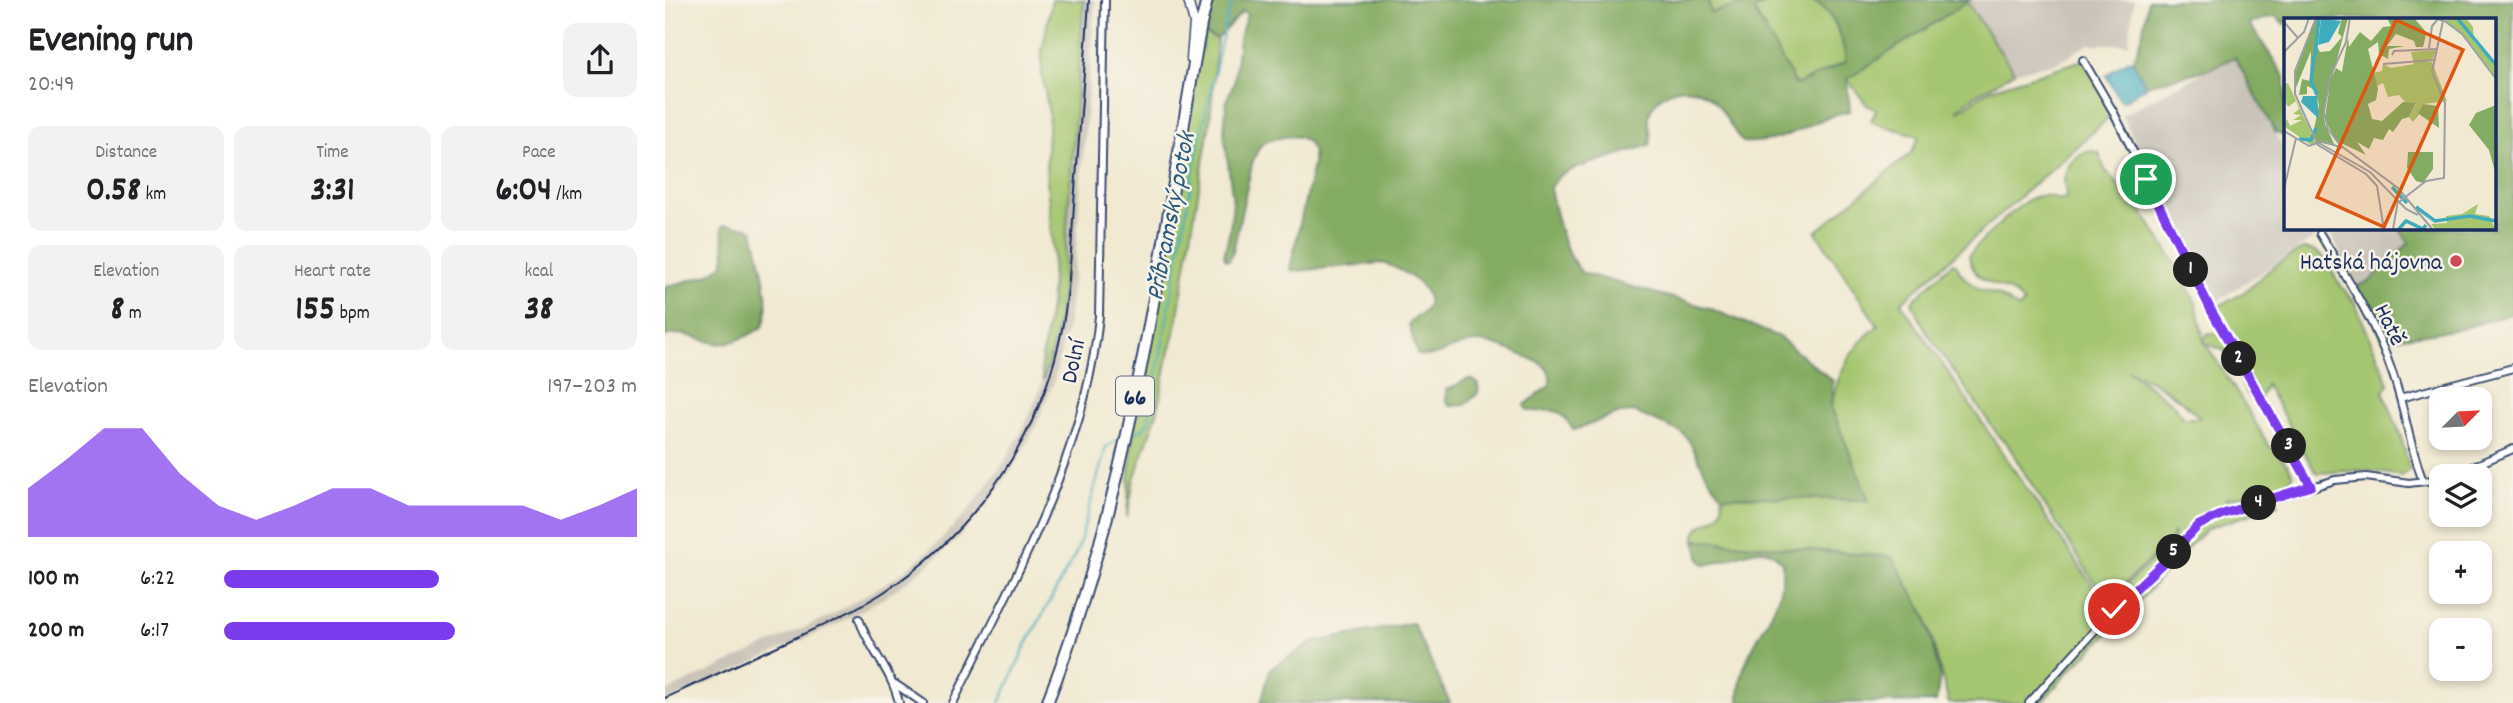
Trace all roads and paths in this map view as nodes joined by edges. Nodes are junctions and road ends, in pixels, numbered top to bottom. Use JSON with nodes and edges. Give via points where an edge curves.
{"nodes":[{"id":1,"x":1105,"y":0,"type":"edge"},
{"id":2,"x":1188,"y":0,"type":"edge"},
{"id":3,"x":1207,"y":0,"type":"edge"},
{"id":4,"x":2083,"y":60,"type":"dead end"},
{"id":5,"x":1192,"y":71,"type":"junction"},
{"id":6,"x":2320,"y":234,"type":"dead end"},
{"id":7,"x":2513,"y":368,"type":"edge"},
{"id":8,"x":2400,"y":398,"type":"junction"},
{"id":9,"x":2513,"y":449,"type":"edge"},
{"id":10,"x":2479,"y":464,"type":"edge"},
{"id":11,"x":2429,"y":480,"type":"edge"},
{"id":12,"x":2423,"y":481,"type":"junction"},
{"id":13,"x":2311,"y":486,"type":"junction"},
{"id":14,"x":859,"y":618,"type":"dead end"},
{"id":15,"x":894,"y":684,"type":"junction"},
{"id":16,"x":899,"y":703,"type":"edge"},
{"id":17,"x":923,"y":703,"type":"edge"},
{"id":18,"x":953,"y":703,"type":"edge"},
{"id":19,"x":1047,"y":703,"type":"edge"},
{"id":20,"x":2029,"y":703,"type":"edge"}],
"edges":[{"from":1,"to":18,"type":"street","name":"Dolní","via":[[1099,316],[1094,361],[1047,509]]},
{"from":2,"to":5,"type":"street","via":[[1194,23]]},
{"from":3,"to":5,"type":"main road","number":"66"},
{"from":4,"to":13,"type":"street","via":[[2212,312]]},
{"from":5,"to":19,"type":"main road","number":"66","via":[[1122,461],[1079,614]]},
{"from":6,"to":8,"type":"street","name":"Hatě","via":[[2378,338]]},
{"from":7,"to":8,"type":"street"},
{"from":8,"to":12,"type":"street","name":"Hatě"},
{"from":9,"to":10,"type":"street"},
{"from":11,"to":12,"type":"street"},
{"from":12,"to":13,"type":"street","via":[[2351,478]]},
{"from":13,"to":20,"type":"street","via":[[2223,514],[2191,532]]},
{"from":14,"to":15,"type":"street"},
{"from":15,"to":16,"type":"street"},
{"from":15,"to":17,"type":"street"}]}
